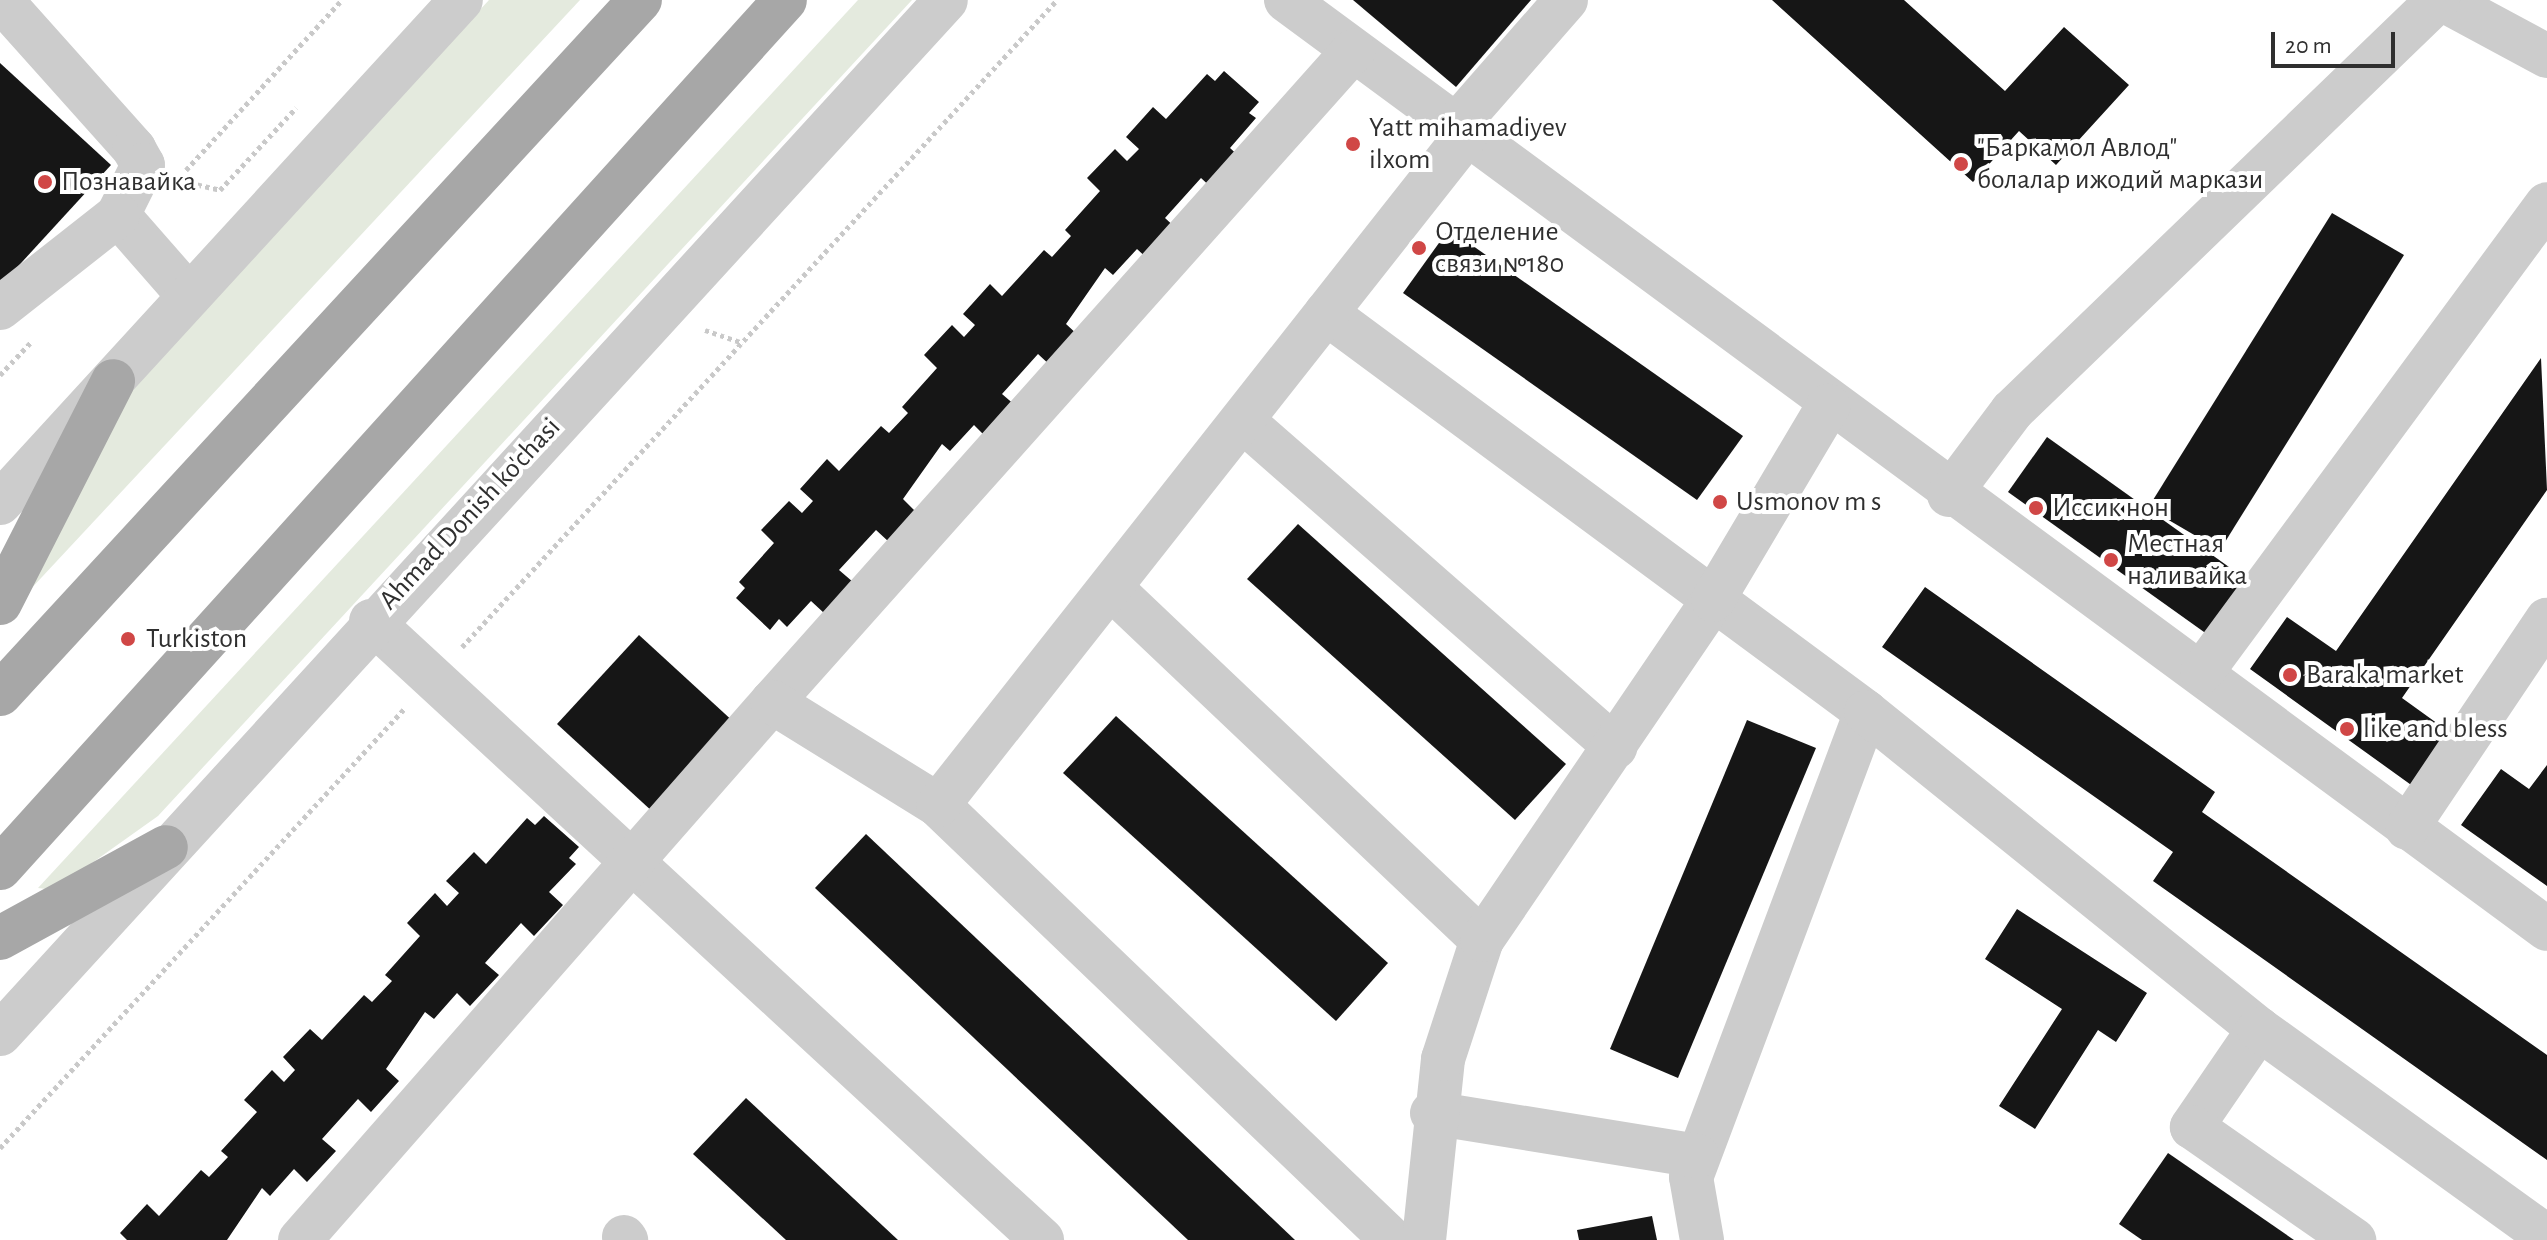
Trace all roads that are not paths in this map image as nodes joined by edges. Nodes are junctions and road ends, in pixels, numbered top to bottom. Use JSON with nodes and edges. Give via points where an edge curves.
{"nodes":[{"id":1,"x":1,"y":0,"type":"edge"},
{"id":2,"x":461,"y":0,"type":"edge"},
{"id":3,"x":640,"y":0,"type":"edge"},
{"id":4,"x":785,"y":0,"type":"edge"},
{"id":5,"x":946,"y":0,"type":"edge"},
{"id":6,"x":1286,"y":0,"type":"edge"},
{"id":7,"x":1566,"y":0,"type":"edge"},
{"id":8,"x":2441,"y":0,"type":"edge"},
{"id":9,"x":1353,"y":51,"type":"junction"},
{"id":10,"x":2547,"y":56,"type":"edge"},
{"id":11,"x":1459,"y":133,"type":"junction"},
{"id":12,"x":2547,"y":204,"type":"edge"},
{"id":13,"x":118,"y":215,"type":"junction"},
{"id":14,"x":189,"y":296,"type":"junction"},
{"id":15,"x":0,"y":308,"type":"edge"},
{"id":16,"x":1326,"y":313,"type":"junction"},
{"id":17,"x":113,"y":381,"type":"junction"},
{"id":18,"x":1828,"y":406,"type":"junction"},
{"id":19,"x":1243,"y":421,"type":"junction"},
{"id":20,"x":1949,"y":495,"type":"junction"},
{"id":21,"x":0,"y":503,"type":"edge"},
{"id":22,"x":1112,"y":589,"type":"junction"},
{"id":23,"x":1713,"y":600,"type":"junction"},
{"id":24,"x":0,"y":603,"type":"edge"},
{"id":25,"x":2547,"y":620,"type":"edge"},
{"id":26,"x":371,"y":621,"type":"junction"},
{"id":27,"x":2202,"y":672,"type":"junction"},
{"id":28,"x":0,"y":694,"type":"edge"},
{"id":29,"x":772,"y":702,"type":"junction"},
{"id":30,"x":1866,"y":712,"type":"junction"},
{"id":31,"x":1616,"y":747,"type":"junction"},
{"id":32,"x":938,"y":805,"type":"junction"},
{"id":33,"x":2407,"y":828,"type":"junction"},
{"id":34,"x":166,"y":847,"type":"junction"},
{"id":35,"x":631,"y":860,"type":"junction"},
{"id":36,"x":0,"y":868,"type":"edge"},
{"id":37,"x":2547,"y":929,"type":"edge"},
{"id":38,"x":0,"y":938,"type":"edge"},
{"id":39,"x":1482,"y":940,"type":"junction"},
{"id":40,"x":2259,"y":1029,"type":"junction"},
{"id":41,"x":0,"y":1034,"type":"edge"},
{"id":42,"x":1432,"y":1113,"type":"junction"},
{"id":43,"x":1698,"y":1156,"type":"junction"},
{"id":44,"x":2547,"y":1237,"type":"edge"},
{"id":45,"x":300,"y":1240,"type":"edge"},
{"id":46,"x":1042,"y":1240,"type":"edge"},
{"id":47,"x":1392,"y":1240,"type":"edge"},
{"id":48,"x":1424,"y":1240,"type":"edge"},
{"id":49,"x":1702,"y":1240,"type":"edge"},
{"id":50,"x":2354,"y":1240,"type":"edge"}],
"edges":[{"from":1,"to":13,"type":"street","via":[[143,165]]},
{"from":2,"to":14,"type":"street"},
{"from":3,"to":28,"type":"main road"},
{"from":4,"to":36,"type":"main road"},
{"from":5,"to":26,"type":"street","name":"Ahmad Donish ko'chasi"},
{"from":6,"to":9,"type":"street"},
{"from":7,"to":11,"type":"street"},
{"from":8,"to":10,"type":"street"},
{"from":8,"to":20,"type":"street","via":[[2012,411]]},
{"from":9,"to":11,"type":"street"},
{"from":9,"to":29,"type":"street"},
{"from":11,"to":16,"type":"street"},
{"from":11,"to":18,"type":"street"},
{"from":12,"to":27,"type":"street"},
{"from":13,"to":14,"type":"street"},
{"from":13,"to":15,"type":"street"},
{"from":14,"to":17,"type":"street"},
{"from":16,"to":19,"type":"street"},
{"from":16,"to":23,"type":"street"},
{"from":17,"to":21,"type":"street"},
{"from":17,"to":24,"type":"main road"},
{"from":18,"to":20,"type":"street"},
{"from":18,"to":23,"type":"street"},
{"from":19,"to":22,"type":"street"},
{"from":19,"to":31,"type":"street"},
{"from":20,"to":27,"type":"street"},
{"from":22,"to":32,"type":"street"},
{"from":22,"to":39,"type":"street"},
{"from":23,"to":30,"type":"street"},
{"from":23,"to":31,"type":"street"},
{"from":25,"to":33,"type":"street"},
{"from":26,"to":34,"type":"street","name":"Ahmad Donish ko'chasi"},
{"from":26,"to":35,"type":"street"},
{"from":27,"to":33,"type":"street"},
{"from":29,"to":32,"type":"street"},
{"from":29,"to":35,"type":"street"},
{"from":30,"to":40,"type":"street"},
{"from":30,"to":43,"type":"street"},
{"from":31,"to":39,"type":"street"},
{"from":32,"to":47,"type":"street"},
{"from":33,"to":37,"type":"street"},
{"from":34,"to":38,"type":"main road"},
{"from":34,"to":41,"type":"street","name":"Ahmad Donish ko'chasi"},
{"from":35,"to":45,"type":"street"},
{"from":35,"to":46,"type":"street"},
{"from":39,"to":42,"type":"street"},
{"from":40,"to":44,"type":"street"},
{"from":40,"to":50,"type":"street","via":[[2192,1127]]},
{"from":42,"to":43,"type":"street"},
{"from":42,"to":48,"type":"street"},
{"from":43,"to":49,"type":"street","via":[[1691,1177]]}]}
